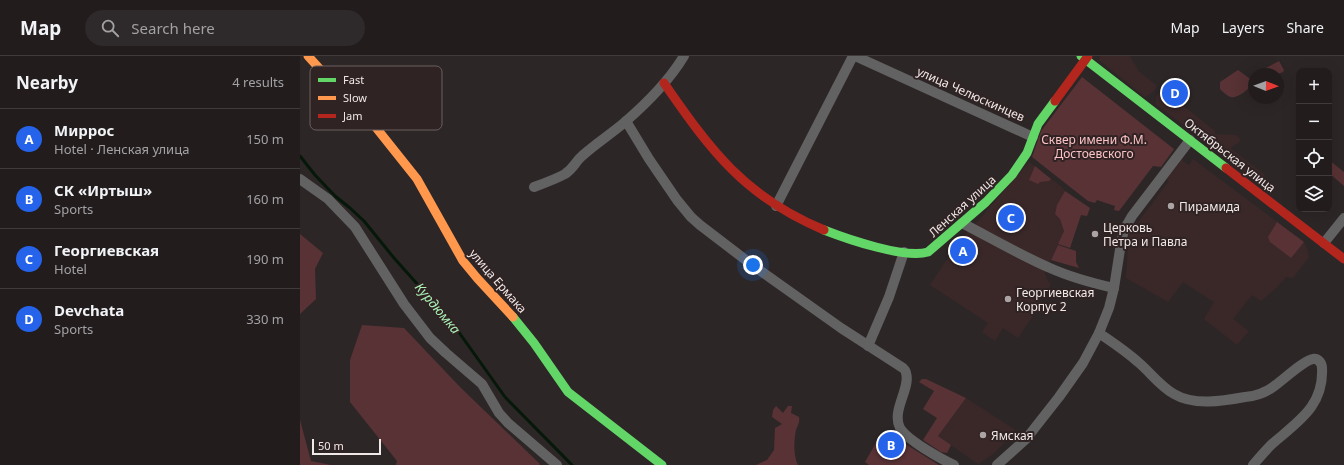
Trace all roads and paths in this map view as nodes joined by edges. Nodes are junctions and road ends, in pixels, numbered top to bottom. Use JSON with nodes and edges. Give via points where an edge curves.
{"nodes":[{"id":1,"x":308,"y":56,"type":"edge"},
{"id":2,"x":684,"y":56,"type":"edge"},
{"id":3,"x":854,"y":56,"type":"edge"},
{"id":4,"x":1085,"y":57,"type":"edge"},
{"id":5,"x":317,"y":66,"type":"edge"},
{"id":6,"x":664,"y":83,"type":"junction"},
{"id":7,"x":626,"y":121,"type":"junction"},
{"id":8,"x":378,"y":130,"type":"edge"},
{"id":9,"x":1033,"y":137,"type":"junction"},
{"id":10,"x":1190,"y":140,"type":"junction"},
{"id":11,"x":300,"y":179,"type":"edge"},
{"id":12,"x":534,"y":187,"type":"dead end"},
{"id":13,"x":776,"y":206,"type":"junction"},
{"id":14,"x":1344,"y":218,"type":"edge"},
{"id":15,"x":962,"y":223,"type":"junction"},
{"id":16,"x":1324,"y":243,"type":"junction"},
{"id":17,"x":904,"y":252,"type":"junction"},
{"id":18,"x":1344,"y":259,"type":"edge"},
{"id":19,"x":1114,"y":288,"type":"junction"},
{"id":20,"x":1100,"y":333,"type":"junction"},
{"id":21,"x":868,"y":346,"type":"junction"},
{"id":22,"x":557,"y":465,"type":"edge"},
{"id":23,"x":662,"y":465,"type":"edge"},
{"id":24,"x":954,"y":465,"type":"edge"},
{"id":25,"x":997,"y":465,"type":"edge"},
{"id":26,"x":1253,"y":465,"type":"edge"}],
"edges":[{"from":1,"to":5,"type":"street","name":"улица Ермака"},
{"from":2,"to":6,"type":"street"},
{"from":3,"to":9,"type":"street","name":"улица Челюскинцев"},
{"from":3,"to":13,"type":"street"},
{"from":4,"to":9,"type":"street","name":"Ленская улица","via":[[1038,124]]},
{"from":4,"to":10,"type":"street","name":"Октябрьская улица"},
{"from":6,"to":7,"type":"street"},
{"from":6,"to":13,"type":"street","name":"Ленская улица","via":[[720,159],[740,179]]},
{"from":7,"to":12,"type":"street","via":[[581,157],[570,170]]},
{"from":7,"to":21,"type":"street","via":[[656,169],[691,217],[716,239]]},
{"from":8,"to":23,"type":"street","name":"улица Ермака","via":[[417,179],[463,261],[523,328],[568,392]]},
{"from":9,"to":15,"type":"street","name":"Ленская улица","via":[[1020,165],[980,209]]},
{"from":10,"to":16,"type":"street","name":"Октябрьская улица"},
{"from":10,"to":19,"type":"street","via":[[1124,230]]},
{"from":11,"to":22,"type":"street","via":[[328,199],[355,227],[404,304],[430,338],[482,384],[508,423]]},
{"from":13,"to":17,"type":"street","name":"Ленская улица","via":[[824,230]]},
{"from":14,"to":16,"type":"street"},
{"from":15,"to":17,"type":"street","name":"Ленская улица","via":[[930,251],[920,254]]},
{"from":15,"to":19,"type":"street","via":[[1049,268],[1080,280]]},
{"from":16,"to":18,"type":"street","name":"Октябрьская улица"},
{"from":17,"to":21,"type":"street","via":[[889,297]]},
{"from":19,"to":20,"type":"street"},
{"from":20,"to":25,"type":"street","via":[[1083,364],[1038,426]]},
{"from":20,"to":26,"type":"street","via":[[1174,394],[1196,400],[1227,400],[1261,394],[1309,360],[1320,361],[1321,385],[1316,402]]},
{"from":21,"to":24,"type":"street","via":[[903,368],[906,373],[898,410],[900,427],[906,435]]}]}
